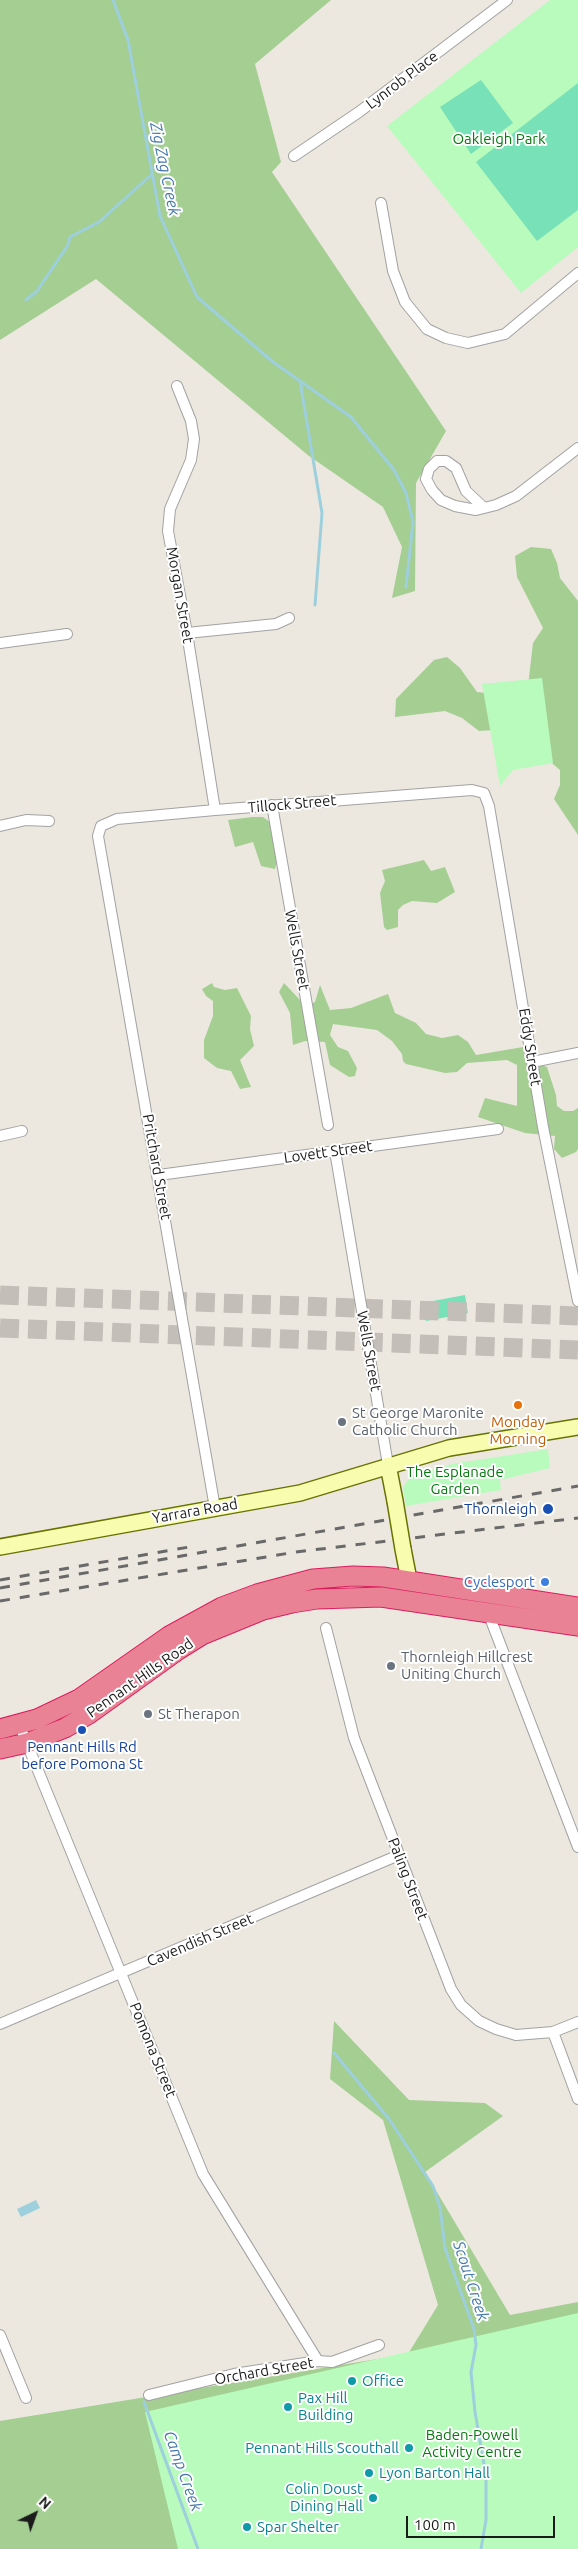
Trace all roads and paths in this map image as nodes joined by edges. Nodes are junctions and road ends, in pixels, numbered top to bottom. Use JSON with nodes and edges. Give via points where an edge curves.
{"nodes":[{"id":1,"x":507,"y":0,"type":"edge"},
{"id":2,"x":294,"y":156,"type":"dead end"},
{"id":3,"x":382,"y":203,"type":"dead end"},
{"id":4,"x":578,"y":273,"type":"edge"},
{"id":5,"x":177,"y":386,"type":"dead end"},
{"id":6,"x":578,"y":448,"type":"edge"},
{"id":7,"x":483,"y":507,"type":"junction"},
{"id":8,"x":289,"y":618,"type":"dead end"},
{"id":9,"x":187,"y":633,"type":"junction"},
{"id":10,"x":67,"y":634,"type":"dead end"},
{"id":11,"x":0,"y":643,"type":"edge"},
{"id":12,"x":484,"y":793,"type":"joint"},
{"id":13,"x":272,"y":806,"type":"junction"},
{"id":14,"x":215,"y":810,"type":"junction"},
{"id":15,"x":49,"y":821,"type":"dead end"},
{"id":16,"x":0,"y":826,"type":"edge"},
{"id":17,"x":101,"y":826,"type":"joint"},
{"id":18,"x":578,"y":1053,"type":"edge"},
{"id":19,"x":532,"y":1062,"type":"junction"},
{"id":20,"x":328,"y":1125,"type":"dead end"},
{"id":21,"x":498,"y":1129,"type":"dead end"},
{"id":22,"x":22,"y":1131,"type":"dead end"},
{"id":23,"x":0,"y":1136,"type":"edge"},
{"id":24,"x":336,"y":1151,"type":"junction"},
{"id":25,"x":159,"y":1175,"type":"junction"},
{"id":26,"x":578,"y":1301,"type":"edge"},
{"id":27,"x":578,"y":1426,"type":"edge"},
{"id":28,"x":388,"y":1465,"type":"junction"},
{"id":29,"x":215,"y":1508,"type":"junction"},
{"id":30,"x":0,"y":1547,"type":"edge"},
{"id":31,"x":409,"y":1580,"type":"junction"},
{"id":32,"x":578,"y":1607,"type":"edge"},
{"id":33,"x":462,"y":1610,"type":"junction"},
{"id":34,"x":489,"y":1615,"type":"junction"},
{"id":35,"x":578,"y":1626,"type":"edge"},
{"id":36,"x":326,"y":1628,"type":"dead end"},
{"id":37,"x":19,"y":1724,"type":"junction"},
{"id":38,"x":0,"y":1729,"type":"edge"},
{"id":39,"x":27,"y":1743,"type":"junction"},
{"id":40,"x":0,"y":1749,"type":"edge"},
{"id":41,"x":578,"y":1847,"type":"edge"},
{"id":42,"x":399,"y":1855,"type":"junction"},
{"id":43,"x":121,"y":1973,"type":"junction"},
{"id":44,"x":578,"y":2022,"type":"edge"},
{"id":45,"x":0,"y":2024,"type":"edge"},
{"id":46,"x":553,"y":2032,"type":"junction"},
{"id":47,"x":578,"y":2099,"type":"edge"},
{"id":48,"x":0,"y":2335,"type":"edge"},
{"id":49,"x":379,"y":2345,"type":"dead end"},
{"id":50,"x":318,"y":2361,"type":"junction"},
{"id":51,"x":149,"y":2395,"type":"dead end"},
{"id":52,"x":26,"y":2398,"type":"dead end"}],
"edges":[{"from":1,"to":2,"type":"street","name":"Lynrob Place","via":[[359,112]]},
{"from":3,"to":4,"type":"street","via":[[393,271],[405,302],[427,329],[446,338],[468,343],[505,334]]},
{"from":5,"to":9,"type":"street","name":"Morgan Street","via":[[194,438],[190,460],[168,518]]},
{"from":6,"to":7,"type":"street","via":[[516,496]]},
{"from":7,"to":7,"type":"street","via":[[466,509],[441,500],[426,479],[428,469],[437,461],[446,461],[456,468],[466,491]]},
{"from":8,"to":9,"type":"street","via":[[276,624]]},
{"from":9,"to":14,"type":"street","name":"Morgan Street"},
{"from":10,"to":11,"type":"street"},
{"from":12,"to":13,"type":"street","name":"Tillock Street","via":[[472,790]]},
{"from":12,"to":19,"type":"street","name":"Eddy Street","via":[[489,806]]},
{"from":13,"to":14,"type":"street","name":"Tillock Street"},
{"from":13,"to":20,"type":"street","name":"Wells Street"},
{"from":14,"to":17,"type":"street","name":"Tillock Street","via":[[117,819]]},
{"from":15,"to":16,"type":"street","via":[[26,820]]},
{"from":17,"to":25,"type":"street","name":"Pritchard Street","via":[[98,836]]},
{"from":18,"to":19,"type":"street"},
{"from":19,"to":26,"type":"street","name":"Eddy Street"},
{"from":21,"to":24,"type":"street","name":"Lovett Street"},
{"from":22,"to":23,"type":"street"},
{"from":24,"to":25,"type":"street","name":"Lovett Street"},
{"from":24,"to":28,"type":"street","name":"Wells Street"},
{"from":25,"to":29,"type":"street","name":"Pritchard Street"},
{"from":27,"to":28,"type":"main road","name":"Yarrara Road","via":[[463,1444]]},
{"from":28,"to":29,"type":"main road","name":"Yarrara Road","via":[[300,1493]]},
{"from":28,"to":31,"type":"main road","name":"Wells Street","bridge":true},
{"from":29,"to":30,"type":"main road","name":"Yarrara Road"},
{"from":31,"to":32,"type":"highway","name":"Pennant Hills Road"},
{"from":31,"to":33,"type":"highway","via":[[413,1590]]},
{"from":31,"to":37,"type":"highway","name":"Pennant Hills Road","via":[[353,1576],[313,1580],[240,1600],[186,1626],[79,1698],[50,1714]]},
{"from":33,"to":34,"type":"highway","name":"Pennant Hills Road"},
{"from":33,"to":39,"type":"highway","name":"Pennant Hills Road","via":[[406,1600],[355,1596],[317,1599],[262,1610],[202,1635],[89,1714],[66,1728]]},
{"from":34,"to":35,"type":"highway","name":"Pennant Hills Road"},
{"from":34,"to":41,"type":"street"},
{"from":36,"to":42,"type":"street","name":"Paling Street","via":[[354,1738]]},
{"from":37,"to":38,"type":"highway","name":"Pennant Hills Road"},
{"from":37,"to":39,"type":"street","name":"Pomona Street"},
{"from":39,"to":40,"type":"highway","name":"Pennant Hills Road"},
{"from":39,"to":43,"type":"street","name":"Pomona Street"},
{"from":42,"to":43,"type":"street","name":"Cavendish Street"},
{"from":42,"to":46,"type":"street","name":"Paling Street","via":[[451,1990],[462,2005],[496,2029],[516,2034]]},
{"from":43,"to":45,"type":"street","name":"Cavendish Street"},
{"from":43,"to":50,"type":"street","name":"Pomona Street","via":[[203,2174]]},
{"from":44,"to":46,"type":"street","name":"Paling Street"},
{"from":46,"to":47,"type":"street"},
{"from":48,"to":52,"type":"street"},
{"from":49,"to":50,"type":"street","name":"Orchard Street","via":[[332,2362]]},
{"from":50,"to":51,"type":"street","name":"Orchard Street","via":[[234,2374]]}]}
